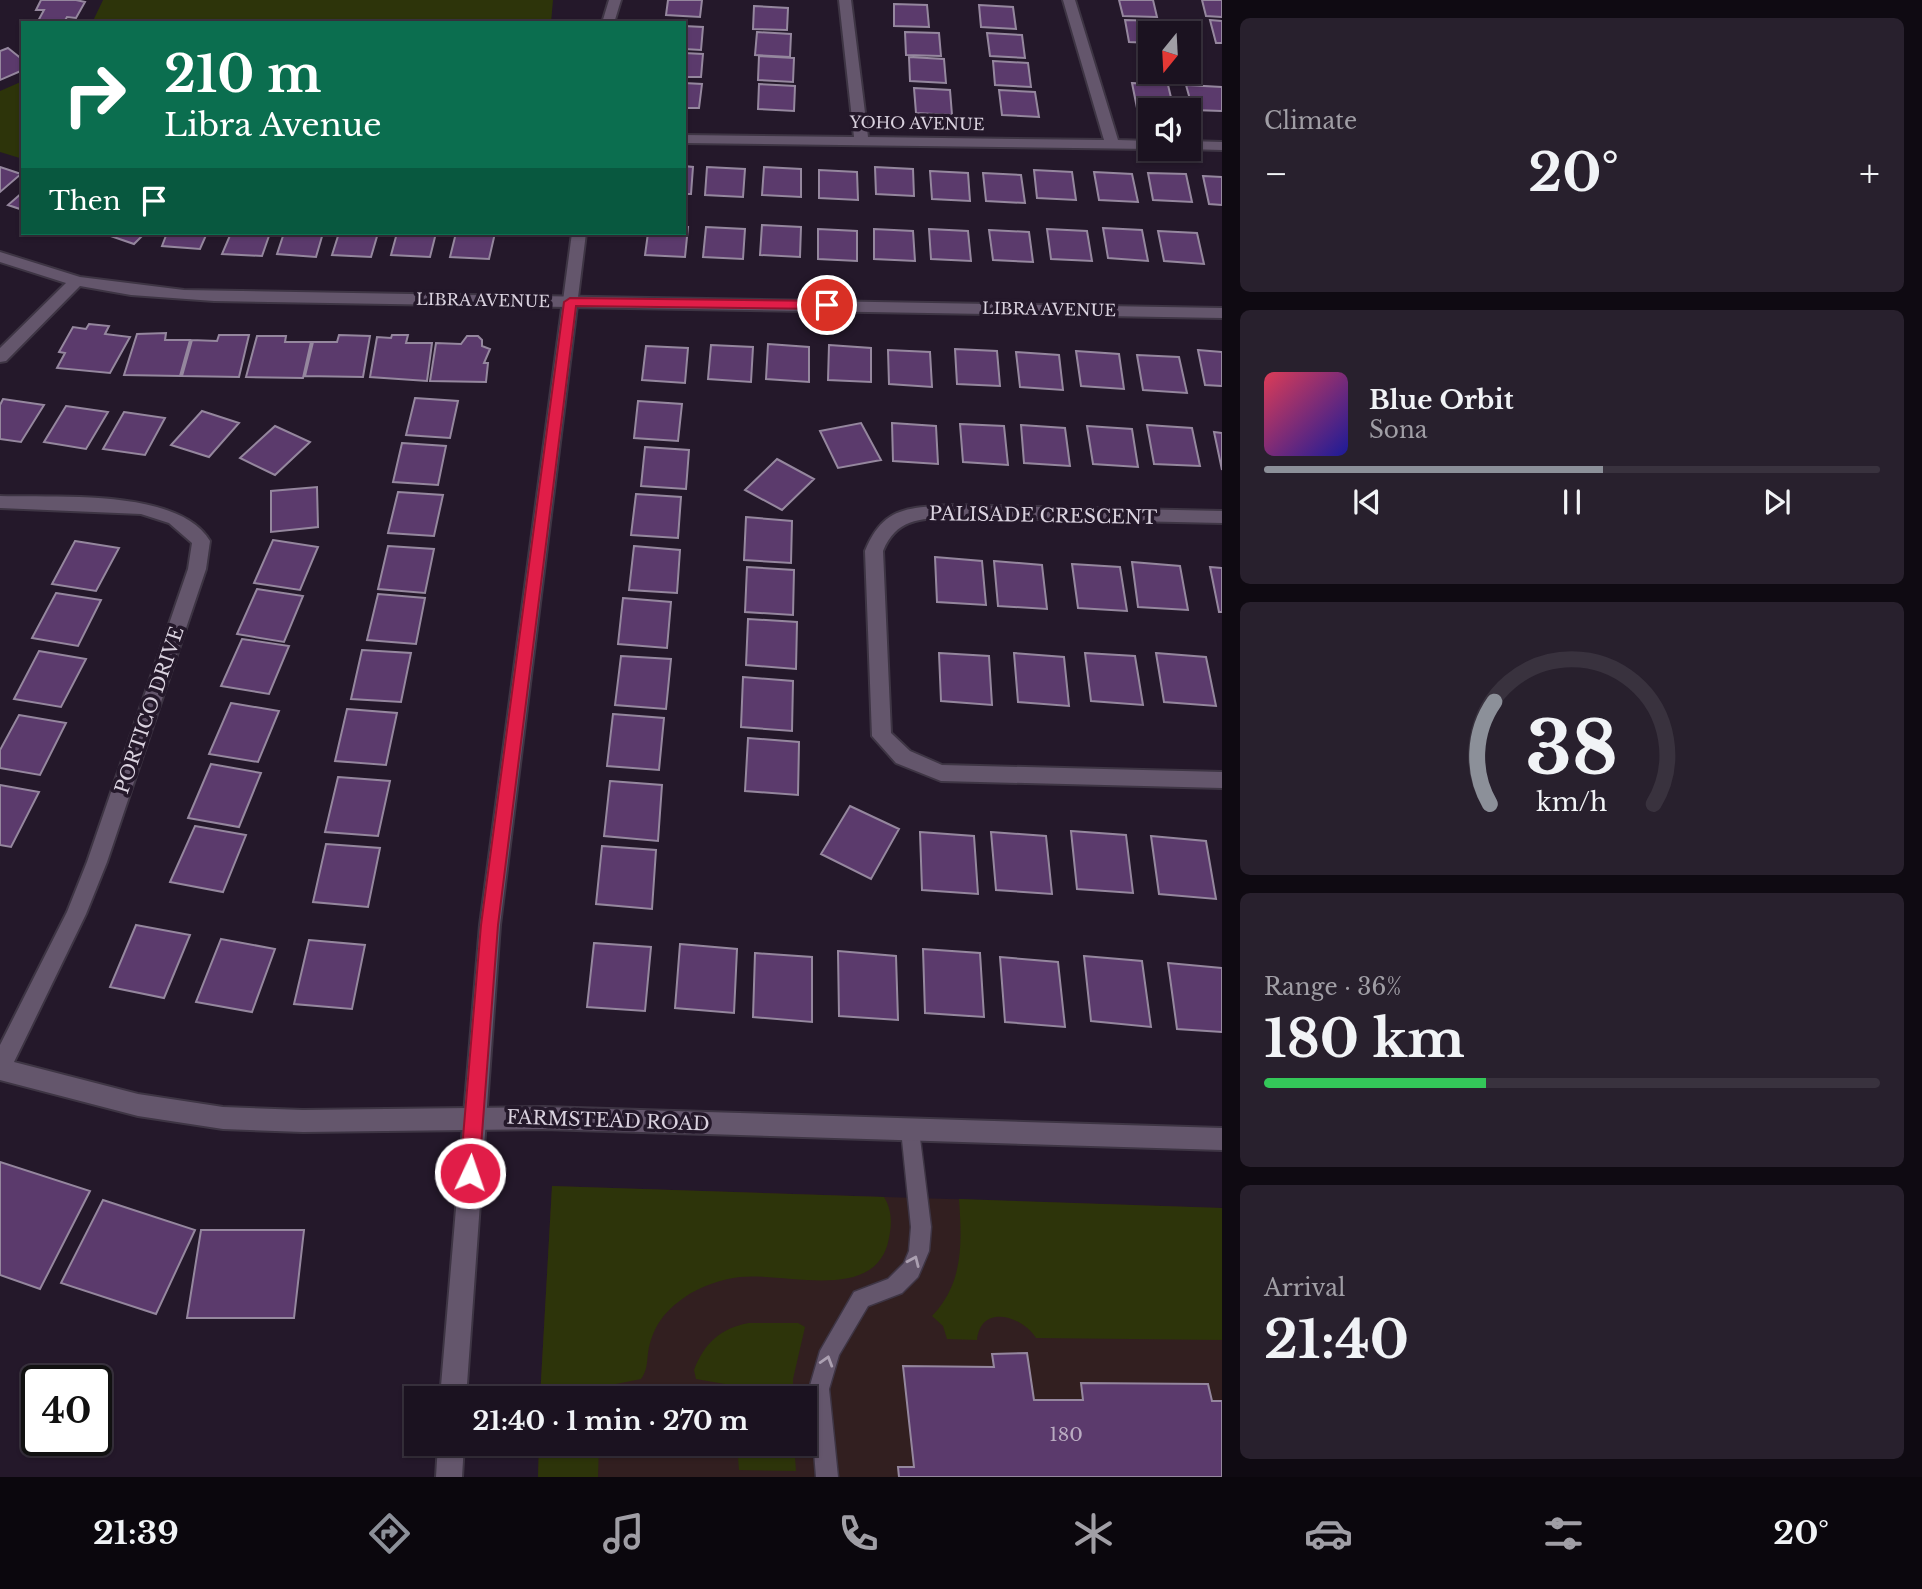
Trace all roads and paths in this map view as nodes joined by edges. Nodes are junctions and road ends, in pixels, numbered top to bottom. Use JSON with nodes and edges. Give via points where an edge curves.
{"nodes":[{"id":1,"x":598,"y":0,"type":"edge"},
{"id":2,"x":615,"y":0,"type":"edge"},
{"id":3,"x":845,"y":0,"type":"edge"},
{"id":4,"x":1069,"y":0,"type":"edge"},
{"id":5,"x":604,"y":21,"type":"edge"},
{"id":6,"x":606,"y":21,"type":"edge"},
{"id":7,"x":686,"y":139,"type":"edge"},
{"id":8,"x":861,"y":140,"type":"junction"},
{"id":9,"x":1112,"y":144,"type":"junction"},
{"id":10,"x":1138,"y":145,"type":"edge"},
{"id":11,"x":1201,"y":145,"type":"edge"},
{"id":12,"x":1222,"y":146,"type":"edge"},
{"id":13,"x":579,"y":235,"type":"edge"},
{"id":14,"x":0,"y":257,"type":"edge"},
{"id":15,"x":75,"y":282,"type":"junction"},
{"id":16,"x":570,"y":302,"type":"junction"},
{"id":17,"x":1222,"y":313,"type":"edge"},
{"id":18,"x":0,"y":357,"type":"edge"},
{"id":19,"x":0,"y":502,"type":"edge"},
{"id":20,"x":1222,"y":517,"type":"edge"},
{"id":21,"x":1222,"y":780,"type":"edge"},
{"id":22,"x":0,"y":1068,"type":"edge"},
{"id":23,"x":473,"y":1117,"type":"junction"},
{"id":24,"x":910,"y":1130,"type":"junction"},
{"id":25,"x":1222,"y":1139,"type":"edge"},
{"id":26,"x":454,"y":1386,"type":"edge"},
{"id":27,"x":450,"y":1456,"type":"edge"},
{"id":28,"x":449,"y":1477,"type":"edge"},
{"id":29,"x":827,"y":1477,"type":"edge"}],
"edges":[{"from":1,"to":5,"type":"street"},
{"from":2,"to":6,"type":"street"},
{"from":3,"to":8,"type":"street"},
{"from":4,"to":9,"type":"street"},
{"from":7,"to":8,"type":"street","name":"YOHO AVENUE"},
{"from":8,"to":9,"type":"street","name":"YOHO AVENUE"},
{"from":9,"to":10,"type":"street","name":"YOHO AVENUE"},
{"from":11,"to":12,"type":"street"},
{"from":13,"to":16,"type":"street"},
{"from":14,"to":15,"type":"street","name":"LIBRA AVENUE"},
{"from":15,"to":16,"type":"street","name":"LIBRA AVENUE","via":[[133,292],[214,296]]},
{"from":15,"to":18,"type":"street"},
{"from":16,"to":17,"type":"street","name":"LIBRA AVENUE"},
{"from":16,"to":23,"type":"street","via":[[490,925]]},
{"from":19,"to":22,"type":"street","name":"PORTICO DRIVE","via":[[141,508],[175,518],[201,541],[197,569],[97,862]]},
{"from":20,"to":21,"type":"street","name":"PALISADE CRESCENT","via":[[915,514],[880,530],[874,551],[882,736],[903,757],[941,773]]},
{"from":22,"to":23,"type":"street","name":"FARMSTEAD ROAD","via":[[161,1110],[224,1118],[379,1121]]},
{"from":23,"to":24,"type":"street","name":"FARMSTEAD ROAD"},
{"from":23,"to":26,"type":"street"},
{"from":24,"to":25,"type":"street","name":"FARMSTEAD ROAD"},
{"from":29,"to":24,"type":"lane","one_way":true,"via":[[819,1389],[830,1351],[861,1299],[895,1286],[911,1270],[919,1251],[921,1227]]},
{"from":27,"to":28,"type":"street"}]}
